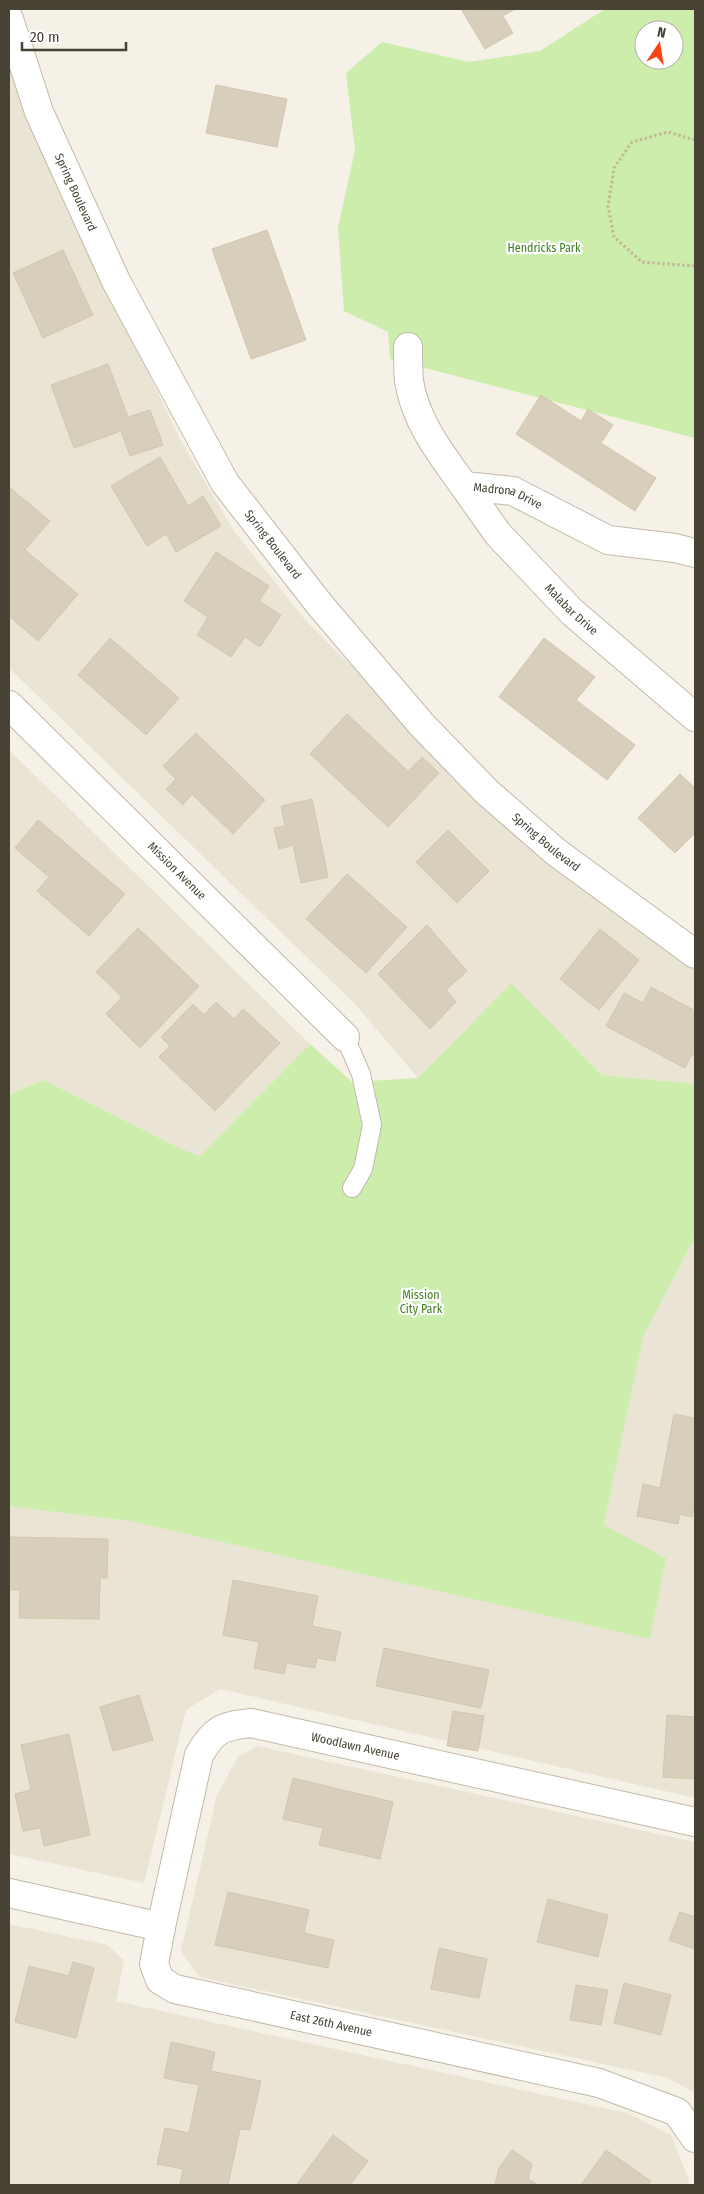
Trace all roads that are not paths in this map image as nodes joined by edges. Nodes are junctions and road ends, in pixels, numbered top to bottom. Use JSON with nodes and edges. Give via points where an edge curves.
{"nodes":[{"id":1,"x":9,"y":19,"type":"edge"},
{"id":2,"x":408,"y":347,"type":"dead end"},
{"id":3,"x":464,"y":486,"type":"junction"},
{"id":4,"x":695,"y":553,"type":"edge"},
{"id":5,"x":9,"y":705,"type":"edge"},
{"id":6,"x":695,"y":716,"type":"edge"},
{"id":7,"x":695,"y":954,"type":"edge"},
{"id":8,"x":345,"y":1037,"type":"joint"},
{"id":9,"x":352,"y":1188,"type":"dead end"},
{"id":10,"x":695,"y":1822,"type":"edge"},
{"id":11,"x":9,"y":1893,"type":"edge"},
{"id":12,"x":162,"y":1927,"type":"junction"},
{"id":13,"x":695,"y":2138,"type":"edge"}],
"edges":[{"from":1,"to":7,"type":"street","name":"Spring Boulevard","via":[[39,112],[116,280],[225,483],[345,635],[422,725],[487,792],[556,852]]},
{"from":2,"to":3,"type":"street","name":"Madrona Drive","via":[[409,381],[417,410],[435,445]]},
{"from":3,"to":4,"type":"street","name":"Madrona Drive","via":[[513,491],[608,540]]},
{"from":3,"to":6,"type":"street","name":"Malabar Drive","via":[[498,534],[572,612]]},
{"from":5,"to":8,"type":"street","name":"Mission Avenue"},
{"from":8,"to":9,"type":"lane","via":[[361,1074],[372,1125],[363,1169]]},
{"from":10,"to":12,"type":"street","name":"Woodlawn Avenue","via":[[251,1723],[230,1725],[209,1738],[199,1755]]},
{"from":11,"to":12,"type":"street"},
{"from":12,"to":13,"type":"street","name":"East 26th Avenue","via":[[154,1964],[160,1980],[174,1989],[600,2083],[677,2112]]}]}
